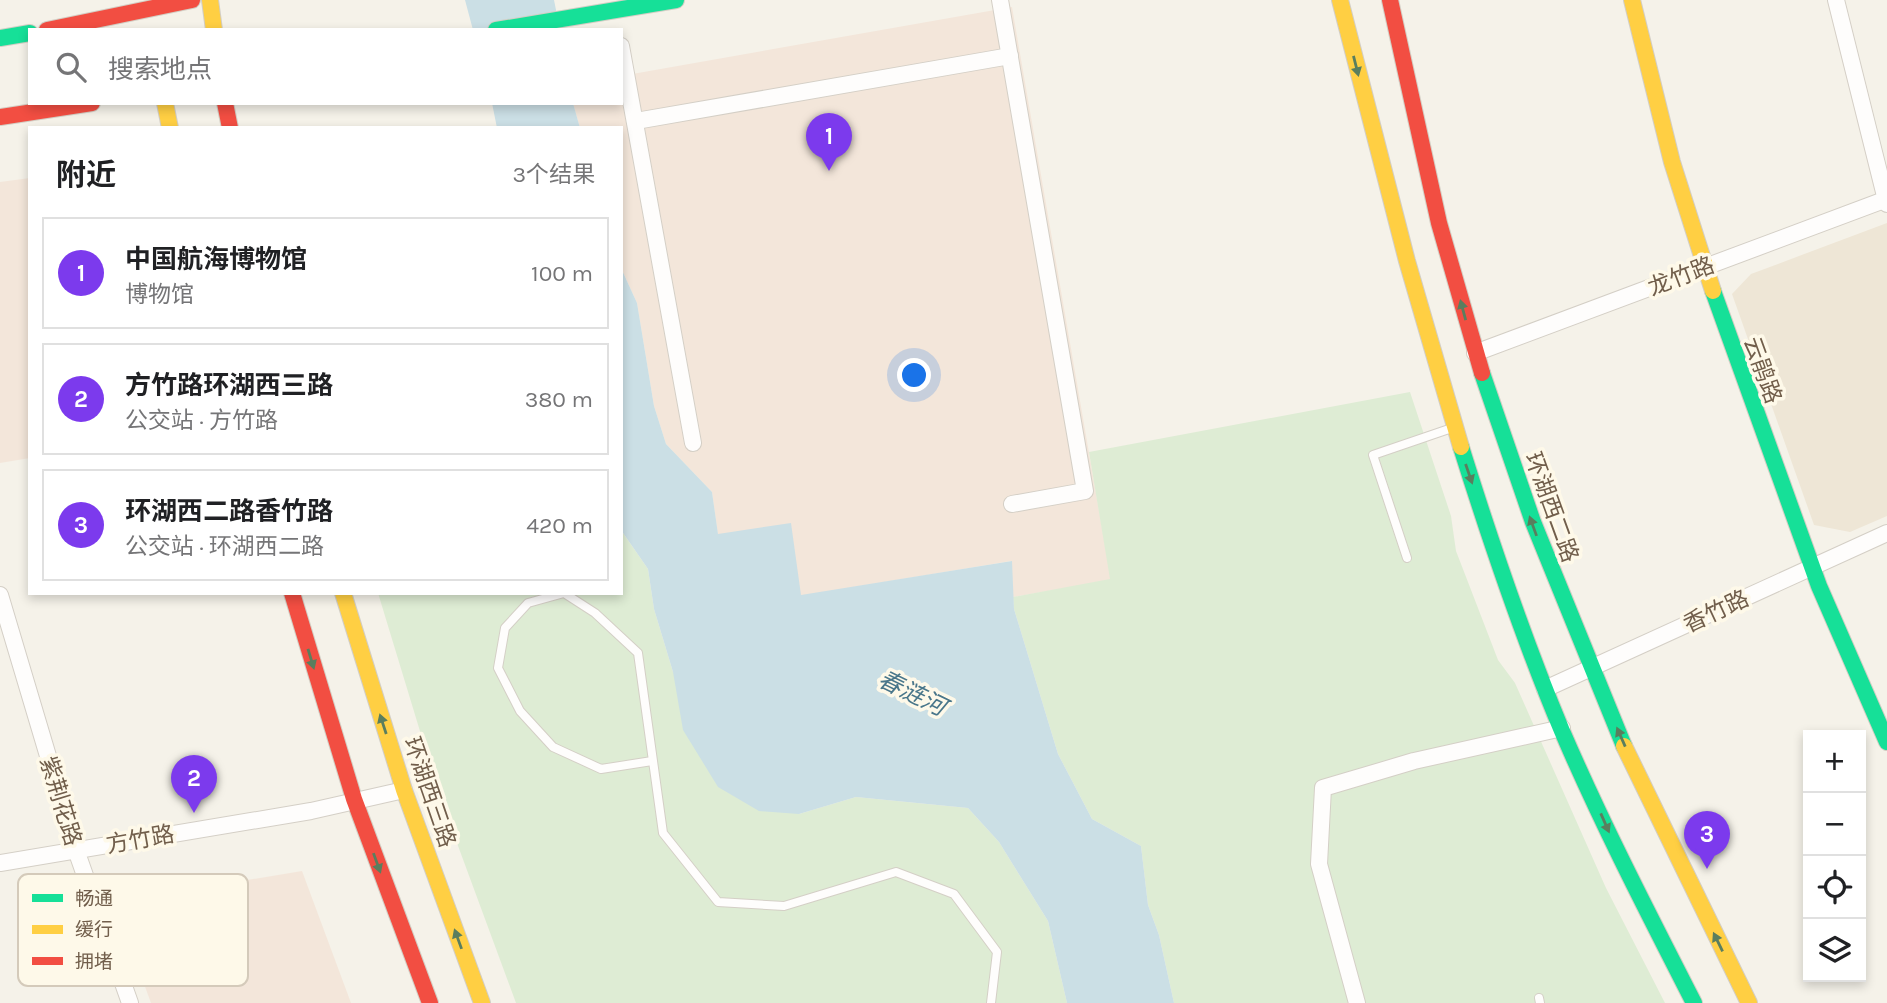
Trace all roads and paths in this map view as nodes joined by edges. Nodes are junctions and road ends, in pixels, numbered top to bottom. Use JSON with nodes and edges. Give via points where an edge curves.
{"nodes":[{"id":1,"x":192,"y":0,"type":"edge"},
{"id":2,"x":210,"y":0,"type":"edge"},
{"id":3,"x":676,"y":0,"type":"edge"},
{"id":4,"x":1000,"y":0,"type":"edge"},
{"id":5,"x":1340,"y":0,"type":"edge"},
{"id":6,"x":1390,"y":0,"type":"edge"},
{"id":7,"x":1632,"y":0,"type":"edge"},
{"id":8,"x":1836,"y":0,"type":"edge"},
{"id":9,"x":147,"y":4,"type":"edge"},
{"id":10,"x":615,"y":12,"type":"junction"},
{"id":11,"x":55,"y":28,"type":"edge"},
{"id":12,"x":151,"y":28,"type":"edge"},
{"id":13,"x":214,"y":28,"type":"edge"},
{"id":14,"x":506,"y":28,"type":"edge"},
{"id":15,"x":618,"y":28,"type":"edge"},
{"id":16,"x":28,"y":33,"type":"edge"},
{"id":17,"x":0,"y":38,"type":"edge"},
{"id":18,"x":623,"y":56,"type":"edge"},
{"id":19,"x":1010,"y":56,"type":"junction"},
{"id":20,"x":79,"y":105,"type":"edge"},
{"id":21,"x":165,"y":105,"type":"edge"},
{"id":22,"x":225,"y":105,"type":"edge"},
{"id":23,"x":0,"y":117,"type":"edge"},
{"id":24,"x":636,"y":121,"type":"junction"},
{"id":25,"x":170,"y":126,"type":"edge"},
{"id":26,"x":230,"y":126,"type":"edge"},
{"id":27,"x":1887,"y":201,"type":"edge"},
{"id":28,"x":1703,"y":267,"type":"junction"},
{"id":29,"x":1475,"y":353,"type":"junction"},
{"id":30,"x":1453,"y":427,"type":"junction"},
{"id":31,"x":693,"y":443,"type":"dead end"},
{"id":32,"x":1012,"y":504,"type":"dead end"},
{"id":33,"x":1887,"y":533,"type":"edge"},
{"id":34,"x":1407,"y":558,"type":"dead end"},
{"id":35,"x":1810,"y":568,"type":"junction"},
{"id":36,"x":0,"y":595,"type":"edge"},
{"id":37,"x":293,"y":595,"type":"edge"},
{"id":38,"x":344,"y":595,"type":"edge"},
{"id":39,"x":557,"y":595,"type":"edge"},
{"id":40,"x":567,"y":595,"type":"edge"},
{"id":41,"x":1590,"y":668,"type":"junction"},
{"id":42,"x":1545,"y":688,"type":"junction"},
{"id":43,"x":1562,"y":728,"type":"junction"},
{"id":44,"x":1887,"y":742,"type":"edge"},
{"id":45,"x":652,"y":761,"type":"junction"},
{"id":46,"x":404,"y":790,"type":"junction"},
{"id":47,"x":354,"y":799,"type":"junction"},
{"id":48,"x":76,"y":850,"type":"junction"},
{"id":49,"x":0,"y":863,"type":"edge"},
{"id":50,"x":84,"y":874,"type":"edge"},
{"id":51,"x":124,"y":986,"type":"edge"},
{"id":52,"x":130,"y":1003,"type":"edge"},
{"id":53,"x":430,"y":1003,"type":"edge"},
{"id":54,"x":482,"y":1003,"type":"edge"},
{"id":55,"x":991,"y":1003,"type":"edge"},
{"id":56,"x":1357,"y":1003,"type":"edge"},
{"id":57,"x":1694,"y":1003,"type":"edge"},
{"id":58,"x":1749,"y":1003,"type":"edge"}],
"edges":[{"from":1,"to":9,"type":"main road"},
{"from":2,"to":13,"type":"main road"},
{"from":3,"to":10,"type":"main road"},
{"from":4,"to":19,"type":"street"},
{"from":5,"to":30,"type":"main road","one_way":true},
{"from":29,"to":6,"type":"main road","name":"环湖西二路","one_way":true},
{"from":7,"to":28,"type":"main road","name":"云鹃路","via":[[1667,146]]},
{"from":8,"to":27,"type":"street"},
{"from":9,"to":11,"type":"main road"},
{"from":9,"to":12,"type":"main road"},
{"from":10,"to":14,"type":"main road"},
{"from":10,"to":15,"type":"street"},
{"from":16,"to":17,"type":"main road"},
{"from":18,"to":24,"type":"street"},
{"from":19,"to":24,"type":"street"},
{"from":19,"to":32,"type":"street","via":[[1085,491]]},
{"from":20,"to":23,"type":"main road"},
{"from":21,"to":25,"type":"main road"},
{"from":22,"to":26,"type":"main road"},
{"from":24,"to":31,"type":"street"},
{"from":27,"to":28,"type":"street","name":"龙竹路"},
{"from":28,"to":29,"type":"street","name":"龙竹路"},
{"from":28,"to":35,"type":"main road","name":"云鹃路"},
{"from":41,"to":29,"type":"main road","name":"环湖西二路","one_way":true,"via":[[1532,525]]},
{"from":30,"to":34,"type":"lane","via":[[1373,455]]},
{"from":30,"to":42,"type":"main road","one_way":true},
{"from":33,"to":35,"type":"street","name":"香竹路"},
{"from":35,"to":41,"type":"street","name":"香竹路"},
{"from":35,"to":44,"type":"main road","name":"云鹃路"},
{"from":36,"to":48,"type":"street","name":"紫荆花路"},
{"from":37,"to":47,"type":"main road","one_way":true},
{"from":46,"to":38,"type":"main road","name":"环湖西三路","one_way":true},
{"from":39,"to":45,"type":"lane","via":[[528,603],[505,628],[498,668],[520,711],[553,747],[601,768]]},
{"from":40,"to":45,"type":"lane","via":[[595,613],[638,653]]},
{"from":41,"to":42,"type":"street","name":"香竹路"},
{"from":58,"to":41,"type":"main road","name":"环湖西二路","one_way":true},
{"from":42,"to":43,"type":"main road"},
{"from":43,"to":56,"type":"street","via":[[1414,761],[1323,788],[1319,864]]},
{"from":43,"to":57,"type":"main road","one_way":true,"via":[[1627,872]]},
{"from":45,"to":55,"type":"lane","via":[[663,832],[718,902],[784,906],[896,872],[954,894],[997,953]]},
{"from":46,"to":47,"type":"street","name":"方竹路"},
{"from":54,"to":46,"type":"main road","name":"环湖西三路","one_way":true},
{"from":47,"to":48,"type":"street","name":"方竹路","via":[[311,811]]},
{"from":47,"to":53,"type":"main road","one_way":true},
{"from":48,"to":49,"type":"street","name":"方竹路"},
{"from":48,"to":50,"type":"street","name":"紫荆花路"},
{"from":51,"to":52,"type":"street","name":"紫荆花路"}]}
